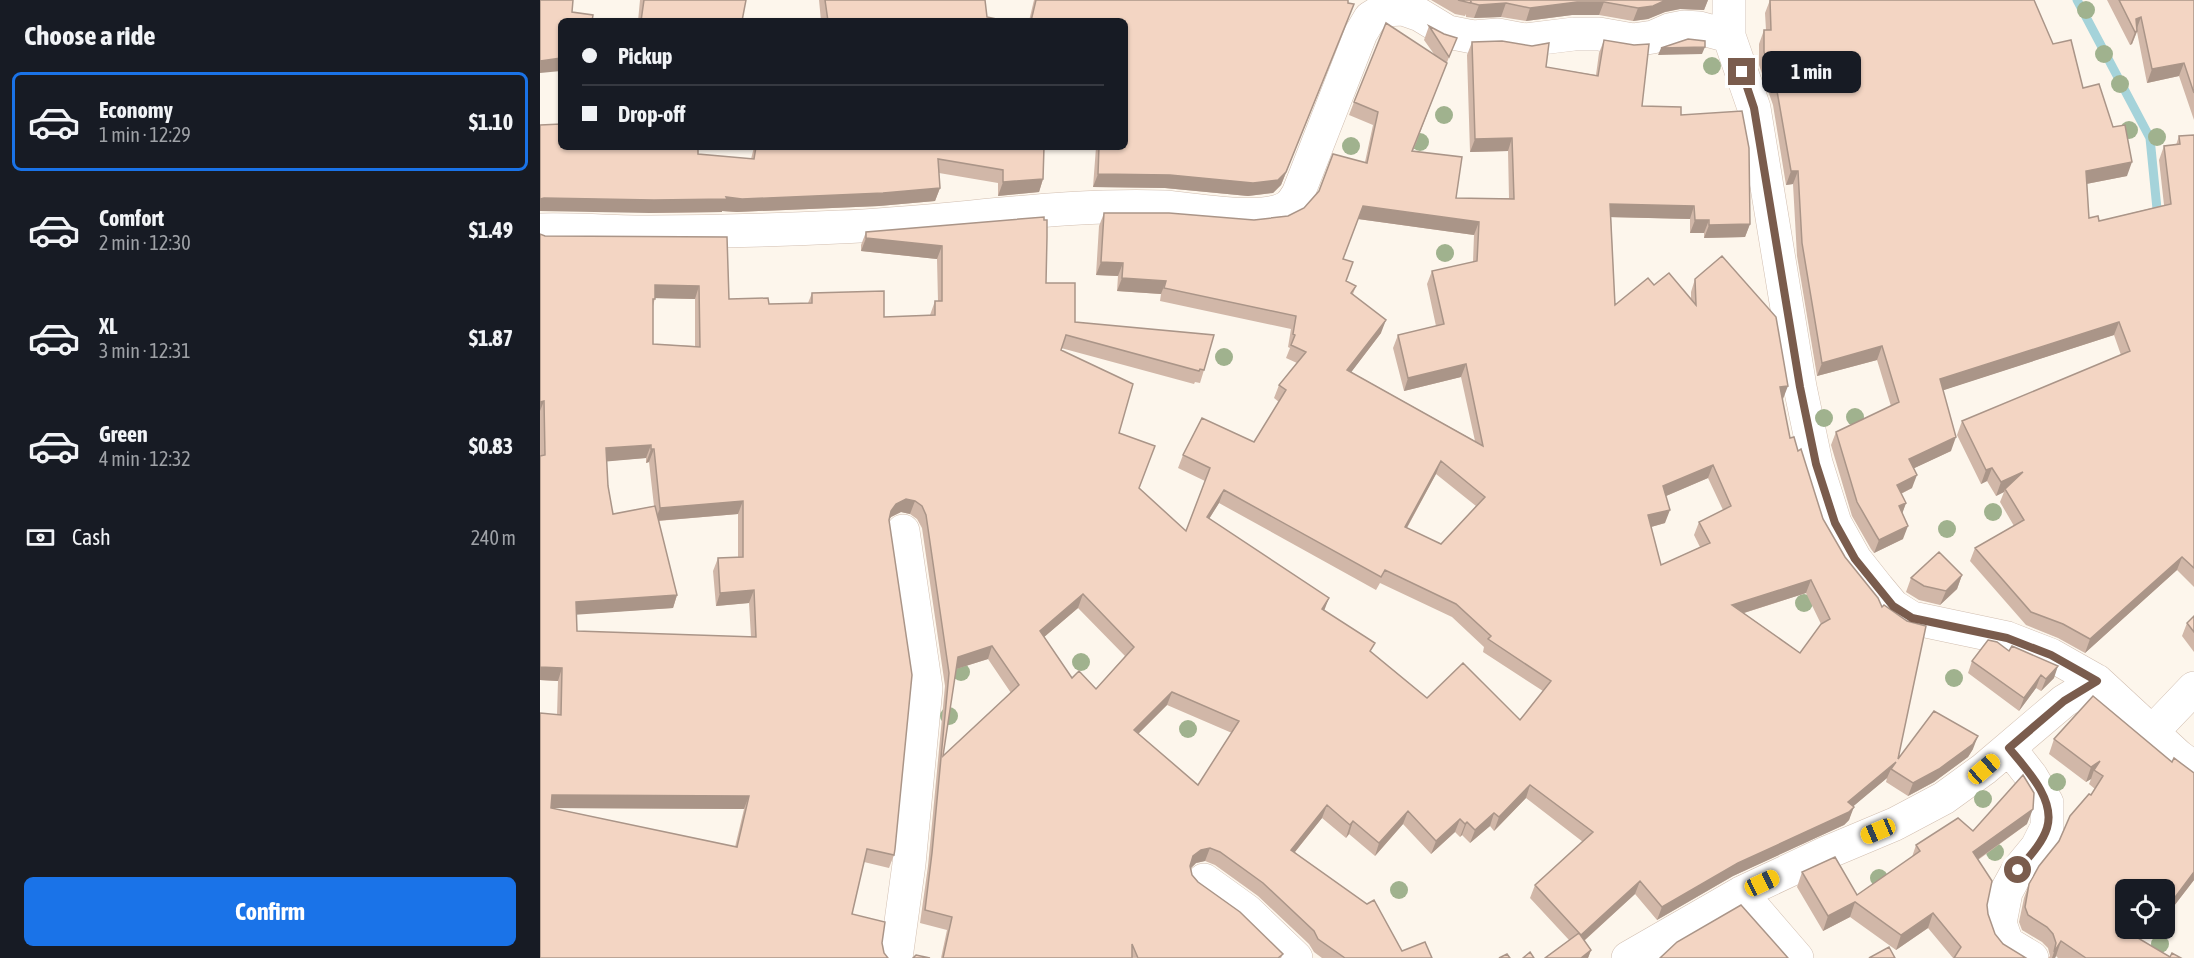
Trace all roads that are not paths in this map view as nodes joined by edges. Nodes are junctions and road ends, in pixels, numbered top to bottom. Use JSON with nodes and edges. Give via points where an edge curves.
{"nodes":[{"id":1,"x":1729,"y":0,"type":"edge"},
{"id":2,"x":1729,"y":36,"type":"junction"},
{"id":3,"x":540,"y":230,"type":"edge"},
{"id":4,"x":903,"y":531,"type":"dead end"},
{"id":5,"x":2097,"y":681,"type":"junction"},
{"id":6,"x":2194,"y":688,"type":"edge"},
{"id":7,"x":2153,"y":731,"type":"junction"},
{"id":8,"x":2009,"y":748,"type":"junction"},
{"id":9,"x":2194,"y":768,"type":"edge"},
{"id":10,"x":1204,"y":880,"type":"dead end"},
{"id":11,"x":1741,"y":893,"type":"junction"},
{"id":12,"x":896,"y":958,"type":"edge"},
{"id":13,"x":1296,"y":958,"type":"edge"},
{"id":14,"x":1628,"y":958,"type":"edge"},
{"id":15,"x":1797,"y":958,"type":"edge"},
{"id":16,"x":2032,"y":958,"type":"edge"}],
"edges":[{"from":1,"to":2,"type":"street"},
{"from":2,"to":3,"type":"street","via":[[1684,27],[1633,40],[1599,34],[1525,40],[1497,35],[1473,37],[1448,32],[1403,9],[1383,10],[1370,18],[1361,33],[1298,194],[1289,206],[1274,211],[1248,215],[1166,207],[1101,207],[840,227],[648,232]]},
{"from":2,"to":5,"type":"street","via":[[1754,108],[1816,464],[1835,523],[1855,559],[1893,606],[1912,618],[2007,638],[2051,655]]},
{"from":4,"to":12,"type":"street","via":[[926,688],[912,843]]},
{"from":5,"to":7,"type":"street"},
{"from":5,"to":8,"type":"street","via":[[2064,701]]},
{"from":6,"to":7,"type":"street"},
{"from":7,"to":9,"type":"street"},
{"from":8,"to":11,"type":"street","via":[[1944,798]]},
{"from":8,"to":16,"type":"street","via":[[2047,803],[2048,827],[2006,892],[2000,923],[2007,943]]},
{"from":10,"to":13,"type":"street","via":[[1247,911]]},
{"from":11,"to":14,"type":"street"},
{"from":11,"to":15,"type":"street"}]}
